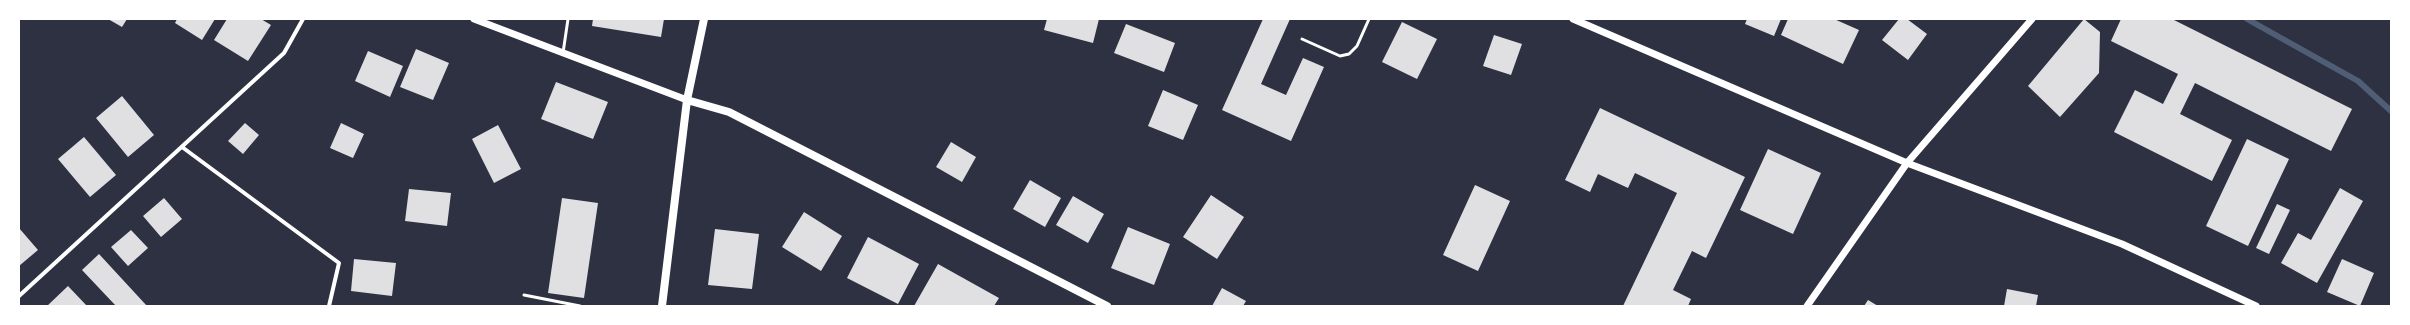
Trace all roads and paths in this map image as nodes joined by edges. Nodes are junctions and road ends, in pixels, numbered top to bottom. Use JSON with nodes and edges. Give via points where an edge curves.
{"nodes":[{"id":1,"x":303,"y":19,"type":"edge"},
{"id":2,"x":474,"y":19,"type":"edge"},
{"id":3,"x":568,"y":19,"type":"edge"},
{"id":4,"x":704,"y":19,"type":"edge"},
{"id":5,"x":1369,"y":19,"type":"edge"},
{"id":6,"x":1573,"y":19,"type":"edge"},
{"id":7,"x":2032,"y":19,"type":"edge"},
{"id":8,"x":1302,"y":39,"type":"dead end"},
{"id":9,"x":563,"y":53,"type":"junction"},
{"id":10,"x":687,"y":100,"type":"junction"},
{"id":11,"x":182,"y":147,"type":"junction"},
{"id":12,"x":1907,"y":163,"type":"junction"},
{"id":13,"x":524,"y":295,"type":"dead end"},
{"id":14,"x":19,"y":296,"type":"edge"},
{"id":15,"x":329,"y":306,"type":"edge"},
{"id":16,"x":580,"y":306,"type":"edge"},
{"id":17,"x":662,"y":306,"type":"edge"},
{"id":18,"x":1107,"y":306,"type":"edge"},
{"id":19,"x":1807,"y":306,"type":"edge"},
{"id":20,"x":2256,"y":306,"type":"edge"}],
"edges":[{"from":1,"to":11,"type":"street","via":[[284,53]]},
{"from":2,"to":9,"type":"street"},
{"from":3,"to":9,"type":"lane"},
{"from":4,"to":10,"type":"main road"},
{"from":5,"to":8,"type":"lane","via":[[1358,46],[1349,54],[1340,56]]},
{"from":6,"to":12,"type":"street"},
{"from":7,"to":12,"type":"street"},
{"from":9,"to":10,"type":"street"},
{"from":10,"to":17,"type":"main road"},
{"from":10,"to":18,"type":"main road","via":[[729,112]]},
{"from":11,"to":14,"type":"street"},
{"from":11,"to":15,"type":"street","via":[[339,263]]},
{"from":12,"to":19,"type":"street"},
{"from":12,"to":20,"type":"street","via":[[2122,244]]},
{"from":13,"to":16,"type":"lane"}]}
